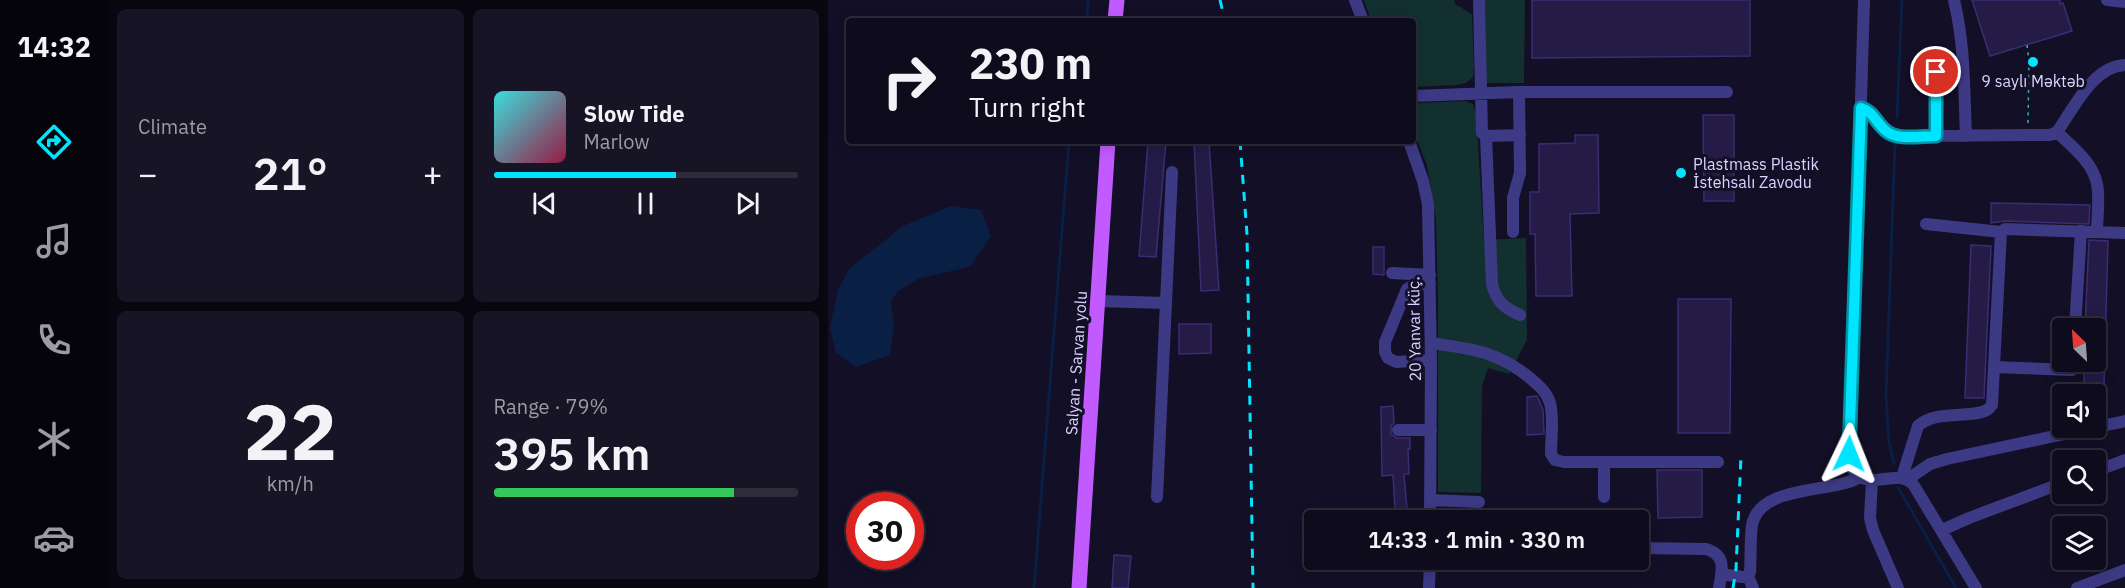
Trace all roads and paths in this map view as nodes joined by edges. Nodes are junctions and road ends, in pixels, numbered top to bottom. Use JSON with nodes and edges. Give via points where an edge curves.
{"nodes":[{"id":1,"x":1117,"y":0,"type":"edge"},
{"id":2,"x":1355,"y":0,"type":"edge"},
{"id":3,"x":1864,"y":0,"type":"edge"},
{"id":4,"x":1954,"y":0,"type":"edge"},
{"id":5,"x":2107,"y":0,"type":"edge"},
{"id":6,"x":1476,"y":1,"type":"edge"},
{"id":7,"x":2125,"y":2,"type":"edge"},
{"id":8,"x":1115,"y":18,"type":"edge"},
{"id":9,"x":1362,"y":18,"type":"edge"},
{"id":10,"x":2027,"y":45,"type":"dead end"},
{"id":11,"x":2125,"y":65,"type":"edge"},
{"id":12,"x":1936,"y":72,"type":"dead end"},
{"id":13,"x":1519,"y":92,"type":"junction"},
{"id":14,"x":1727,"y":92,"type":"dead end"},
{"id":15,"x":1480,"y":93,"type":"junction"},
{"id":16,"x":1416,"y":96,"type":"edge"},
{"id":17,"x":1861,"y":108,"type":"junction"},
{"id":18,"x":2057,"y":132,"type":"junction"},
{"id":19,"x":1520,"y":135,"type":"junction"},
{"id":20,"x":1486,"y":136,"type":"junction"},
{"id":21,"x":1936,"y":136,"type":"junction"},
{"id":22,"x":1966,"y":136,"type":"junction"},
{"id":23,"x":2027,"y":136,"type":"junction"},
{"id":24,"x":1108,"y":144,"type":"edge"},
{"id":25,"x":1410,"y":144,"type":"edge"},
{"id":26,"x":1172,"y":172,"type":"dead end"},
{"id":27,"x":1926,"y":224,"type":"dead end"},
{"id":28,"x":2081,"y":231,"type":"junction"},
{"id":29,"x":1513,"y":232,"type":"dead end"},
{"id":30,"x":2001,"y":232,"type":"junction"},
{"id":31,"x":2097,"y":232,"type":"junction"},
{"id":32,"x":2125,"y":233,"type":"edge"},
{"id":33,"x":1392,"y":273,"type":"dead end"},
{"id":34,"x":1430,"y":279,"type":"junction"},
{"id":35,"x":1098,"y":301,"type":"junction"},
{"id":36,"x":1165,"y":303,"type":"junction"},
{"id":37,"x":1520,"y":315,"type":"dead end"},
{"id":38,"x":2076,"y":318,"type":"edge"},
{"id":39,"x":1431,"y":343,"type":"junction"},
{"id":40,"x":1431,"y":360,"type":"junction"},
{"id":41,"x":1994,"y":367,"type":"junction"},
{"id":42,"x":2052,"y":369,"type":"edge"},
{"id":43,"x":2125,"y":421,"type":"edge"},
{"id":44,"x":1398,"y":430,"type":"dead end"},
{"id":45,"x":1431,"y":430,"type":"junction"},
{"id":46,"x":2125,"y":460,"type":"edge"},
{"id":47,"x":1604,"y":462,"type":"junction"},
{"id":48,"x":1718,"y":462,"type":"dead end"},
{"id":49,"x":2106,"y":467,"type":"edge"},
{"id":50,"x":1905,"y":478,"type":"junction"},
{"id":51,"x":1866,"y":479,"type":"junction"},
{"id":52,"x":2052,"y":487,"type":"edge"},
{"id":53,"x":1157,"y":497,"type":"dead end"},
{"id":54,"x":1604,"y":497,"type":"dead end"},
{"id":55,"x":1430,"y":500,"type":"junction"},
{"id":56,"x":1479,"y":502,"type":"dead end"},
{"id":57,"x":1430,"y":510,"type":"edge"},
{"id":58,"x":1942,"y":530,"type":"junction"},
{"id":59,"x":1649,"y":548,"type":"edge"},
{"id":60,"x":1430,"y":570,"type":"edge"},
{"id":61,"x":2125,"y":570,"type":"edge"},
{"id":62,"x":1721,"y":574,"type":"junction"},
{"id":63,"x":1748,"y":576,"type":"junction"},
{"id":64,"x":1079,"y":588,"type":"edge"},
{"id":65,"x":1430,"y":588,"type":"edge"},
{"id":66,"x":1719,"y":588,"type":"edge"},
{"id":67,"x":1753,"y":588,"type":"edge"},
{"id":68,"x":1898,"y":588,"type":"edge"},
{"id":69,"x":1976,"y":588,"type":"edge"},
{"id":70,"x":2077,"y":588,"type":"edge"}],
"edges":[{"from":1,"to":8,"type":"main road"},
{"from":2,"to":9,"type":"street"},
{"from":3,"to":17,"type":"street"},
{"from":4,"to":22,"type":"street","via":[[1963,50]]},
{"from":5,"to":7,"type":"street"},
{"from":6,"to":15,"type":"street"},
{"from":10,"to":23,"type":"path"},
{"from":11,"to":18,"type":"street","via":[[2109,68],[2094,79]]},
{"from":12,"to":21,"type":"street"},
{"from":13,"to":14,"type":"street"},
{"from":13,"to":15,"type":"street"},
{"from":13,"to":19,"type":"street"},
{"from":15,"to":16,"type":"street"},
{"from":15,"to":20,"type":"street","via":[[1480,127]]},
{"from":17,"to":21,"type":"street","via":[[1872,113],[1888,132]]},
{"from":17,"to":51,"type":"street","via":[[1849,454],[1853,471]]},
{"from":18,"to":23,"type":"street"},
{"from":18,"to":31,"type":"street","via":[[2093,172],[2097,185]]},
{"from":19,"to":20,"type":"street"},
{"from":19,"to":29,"type":"street"},
{"from":20,"to":37,"type":"street","via":[[1494,295],[1501,305]]},
{"from":21,"to":22,"type":"street"},
{"from":22,"to":23,"type":"street"},
{"from":24,"to":35,"type":"main road","name":"Salyan - Sarvan yolu"},
{"from":25,"to":34,"type":"street","name":"20 Yanvar küç.","via":[[1428,204]]},
{"from":26,"to":36,"type":"street"},
{"from":27,"to":30,"type":"street"},
{"from":28,"to":30,"type":"street"},
{"from":28,"to":31,"type":"street"},
{"from":28,"to":38,"type":"street"},
{"from":30,"to":41,"type":"street"},
{"from":31,"to":32,"type":"street"},
{"from":33,"to":34,"type":"street"},
{"from":34,"to":39,"type":"street","name":"20 Yanvar küç."},
{"from":34,"to":40,"type":"street","via":[[1407,289],[1385,342],[1385,351],[1396,362]]},
{"from":35,"to":36,"type":"street"},
{"from":35,"to":64,"type":"main road","name":"Salyan - Sarvan yolu"},
{"from":36,"to":53,"type":"street"},
{"from":39,"to":40,"type":"street","name":"20 Yanvar küç."},
{"from":39,"to":47,"type":"street","via":[[1491,353],[1506,360],[1546,393],[1550,404],[1551,454],[1555,460]]},
{"from":40,"to":45,"type":"street","name":"20 Yanvar küç."},
{"from":41,"to":42,"type":"street"},
{"from":41,"to":50,"type":"street","via":[[1989,410],[1924,420],[1918,426]]},
{"from":43,"to":50,"type":"street","via":[[1947,459]]},
{"from":44,"to":45,"type":"street"},
{"from":45,"to":55,"type":"street","name":"20 Yanvar küç."},
{"from":46,"to":49,"type":"street"},
{"from":47,"to":48,"type":"street"},
{"from":47,"to":54,"type":"street"},
{"from":50,"to":51,"type":"street"},
{"from":50,"to":58,"type":"street","via":[[1913,484]]},
{"from":51,"to":63,"type":"street","via":[[1790,494],[1766,504],[1752,525]]},
{"from":51,"to":68,"type":"street","via":[[1872,524]]},
{"from":52,"to":58,"type":"street"},
{"from":55,"to":56,"type":"street"},
{"from":55,"to":57,"type":"street","name":"20 Yanvar küç."},
{"from":58,"to":69,"type":"street"},
{"from":59,"to":62,"type":"street","via":[[1716,552],[1720,556]]},
{"from":60,"to":65,"type":"street"},
{"from":61,"to":70,"type":"street"},
{"from":62,"to":63,"type":"street"},
{"from":62,"to":66,"type":"street"},
{"from":63,"to":67,"type":"street"}]}
